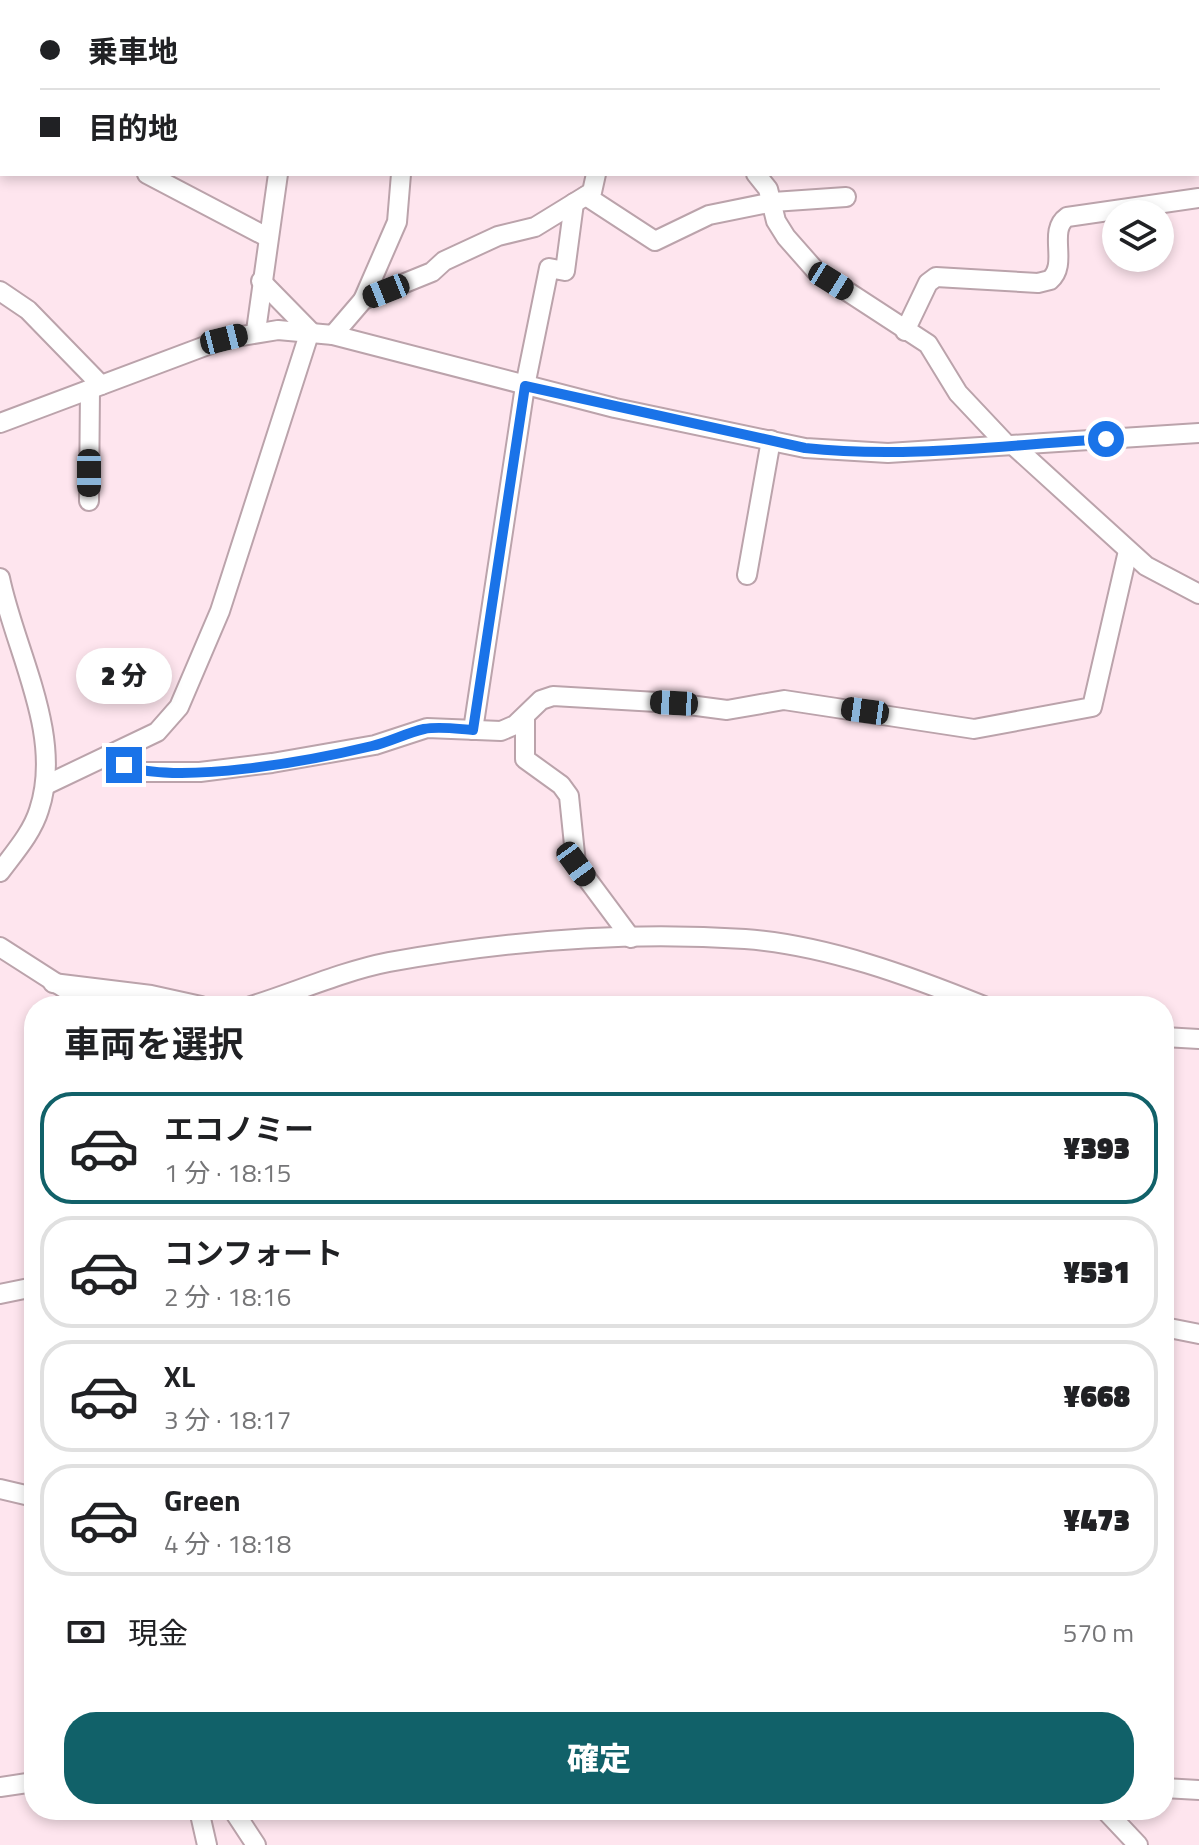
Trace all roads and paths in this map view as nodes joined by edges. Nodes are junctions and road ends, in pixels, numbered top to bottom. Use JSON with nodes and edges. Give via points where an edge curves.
{"nodes":[{"id":1,"x":151,"y":176,"type":"edge"},
{"id":2,"x":278,"y":176,"type":"edge"},
{"id":3,"x":401,"y":176,"type":"edge"},
{"id":4,"x":596,"y":176,"type":"edge"},
{"id":5,"x":758,"y":176,"type":"edge"},
{"id":6,"x":846,"y":197,"type":"dead end"},
{"id":7,"x":1199,"y":198,"type":"edge"},
{"id":8,"x":580,"y":199,"type":"junction"},
{"id":9,"x":773,"y":202,"type":"junction"},
{"id":10,"x":267,"y":237,"type":"junction"},
{"id":11,"x":261,"y":281,"type":"junction"},
{"id":12,"x":0,"y":291,"type":"edge"},
{"id":13,"x":363,"y":300,"type":"junction"},
{"id":14,"x":256,"y":331,"type":"junction"},
{"id":15,"x":310,"y":331,"type":"junction"},
{"id":16,"x":905,"y":331,"type":"junction"},
{"id":17,"x":333,"y":335,"type":"junction"},
{"id":18,"x":525,"y":386,"type":"junction"},
{"id":19,"x":96,"y":387,"type":"junction"},
{"id":20,"x":0,"y":423,"type":"edge"},
{"id":21,"x":1199,"y":433,"type":"edge"},
{"id":22,"x":771,"y":440,"type":"junction"},
{"id":23,"x":1010,"y":445,"type":"junction"},
{"id":24,"x":89,"y":501,"type":"dead end"},
{"id":25,"x":1128,"y":551,"type":"junction"},
{"id":26,"x":747,"y":575,"type":"dead end"},
{"id":27,"x":0,"y":578,"type":"edge"},
{"id":28,"x":1199,"y":594,"type":"edge"},
{"id":29,"x":525,"y":718,"type":"junction"},
{"id":30,"x":473,"y":730,"type":"junction"},
{"id":31,"x":106,"y":758,"type":"junction"},
{"id":32,"x":46,"y":785,"type":"junction"},
{"id":33,"x":0,"y":872,"type":"edge"},
{"id":34,"x":631,"y":938,"type":"junction"},
{"id":35,"x":0,"y":947,"type":"edge"},
{"id":36,"x":53,"y":983,"type":"junction"},
{"id":37,"x":75,"y":996,"type":"edge"},
{"id":38,"x":156,"y":996,"type":"edge"},
{"id":39,"x":283,"y":996,"type":"edge"},
{"id":40,"x":956,"y":996,"type":"edge"},
{"id":41,"x":1174,"y":1038,"type":"edge"},
{"id":42,"x":1199,"y":1039,"type":"edge"},
{"id":43,"x":24,"y":1289,"type":"edge"},
{"id":44,"x":0,"y":1294,"type":"edge"},
{"id":45,"x":1174,"y":1329,"type":"edge"},
{"id":46,"x":1199,"y":1334,"type":"edge"},
{"id":47,"x":0,"y":1489,"type":"edge"},
{"id":48,"x":24,"y":1495,"type":"edge"},
{"id":49,"x":24,"y":1783,"type":"edge"},
{"id":50,"x":0,"y":1787,"type":"edge"},
{"id":51,"x":1174,"y":1789,"type":"edge"},
{"id":52,"x":1199,"y":1790,"type":"edge"},
{"id":53,"x":201,"y":1820,"type":"edge"},
{"id":54,"x":240,"y":1820,"type":"edge"},
{"id":55,"x":1114,"y":1820,"type":"edge"},
{"id":56,"x":207,"y":1845,"type":"edge"},
{"id":57,"x":256,"y":1845,"type":"edge"},
{"id":58,"x":1138,"y":1845,"type":"edge"}],
"edges":[{"from":1,"to":10,"type":"street"},
{"from":2,"to":10,"type":"street"},
{"from":3,"to":13,"type":"street","via":[[397,222]]},
{"from":4,"to":8,"type":"street","via":[[592,192]]},
{"from":5,"to":9,"type":"street"},
{"from":6,"to":9,"type":"street"},
{"from":7,"to":16,"type":"street","via":[[1067,217],[1059,228],[1059,264],[1050,280],[936,277]]},
{"from":8,"to":9,"type":"street","via":[[655,241],[709,215]]},
{"from":8,"to":13,"type":"street","via":[[535,227],[498,236],[432,272]]},
{"from":8,"to":18,"type":"street","via":[[565,271],[549,268]]},
{"from":9,"to":16,"type":"street","via":[[776,221],[816,271]]},
{"from":10,"to":11,"type":"street"},
{"from":11,"to":14,"type":"street"},
{"from":11,"to":15,"type":"street"},
{"from":12,"to":19,"type":"street","via":[[28,310]]},
{"from":13,"to":17,"type":"street"},
{"from":14,"to":15,"type":"street"},
{"from":14,"to":19,"type":"street"},
{"from":15,"to":17,"type":"street"},
{"from":15,"to":31,"type":"street","via":[[220,611],[184,697],[157,732]]},
{"from":16,"to":23,"type":"street","via":[[928,344],[958,393]]},
{"from":17,"to":18,"type":"street"},
{"from":18,"to":22,"type":"street"},
{"from":18,"to":30,"type":"street"},
{"from":19,"to":20,"type":"street"},
{"from":19,"to":24,"type":"street"},
{"from":21,"to":23,"type":"street"},
{"from":22,"to":23,"type":"street","via":[[876,453]]},
{"from":22,"to":26,"type":"street"},
{"from":23,"to":25,"type":"street"},
{"from":25,"to":28,"type":"street"},
{"from":25,"to":29,"type":"street","via":[[1092,707],[974,729],[784,700],[727,710],[553,696],[541,700]]},
{"from":27,"to":32,"type":"street","via":[[46,744]]},
{"from":29,"to":30,"type":"street","via":[[501,731]]},
{"from":29,"to":34,"type":"street","via":[[525,759],[569,796],[576,864]]},
{"from":30,"to":31,"type":"street","via":[[427,728],[332,754],[200,772],[142,772]]},
{"from":31,"to":32,"type":"street"},
{"from":32,"to":33,"type":"street","via":[[39,813]]},
{"from":34,"to":39,"type":"street","via":[[543,942],[387,963]]},
{"from":34,"to":40,"type":"street","via":[[747,939],[884,970]]},
{"from":35,"to":36,"type":"street"},
{"from":36,"to":37,"type":"street"},
{"from":36,"to":38,"type":"street"},
{"from":41,"to":42,"type":"street"},
{"from":43,"to":44,"type":"street"},
{"from":45,"to":46,"type":"street"},
{"from":47,"to":48,"type":"street"},
{"from":49,"to":50,"type":"street"},
{"from":51,"to":52,"type":"street"},
{"from":53,"to":56,"type":"street"},
{"from":54,"to":57,"type":"street"},
{"from":55,"to":58,"type":"street"}]}
